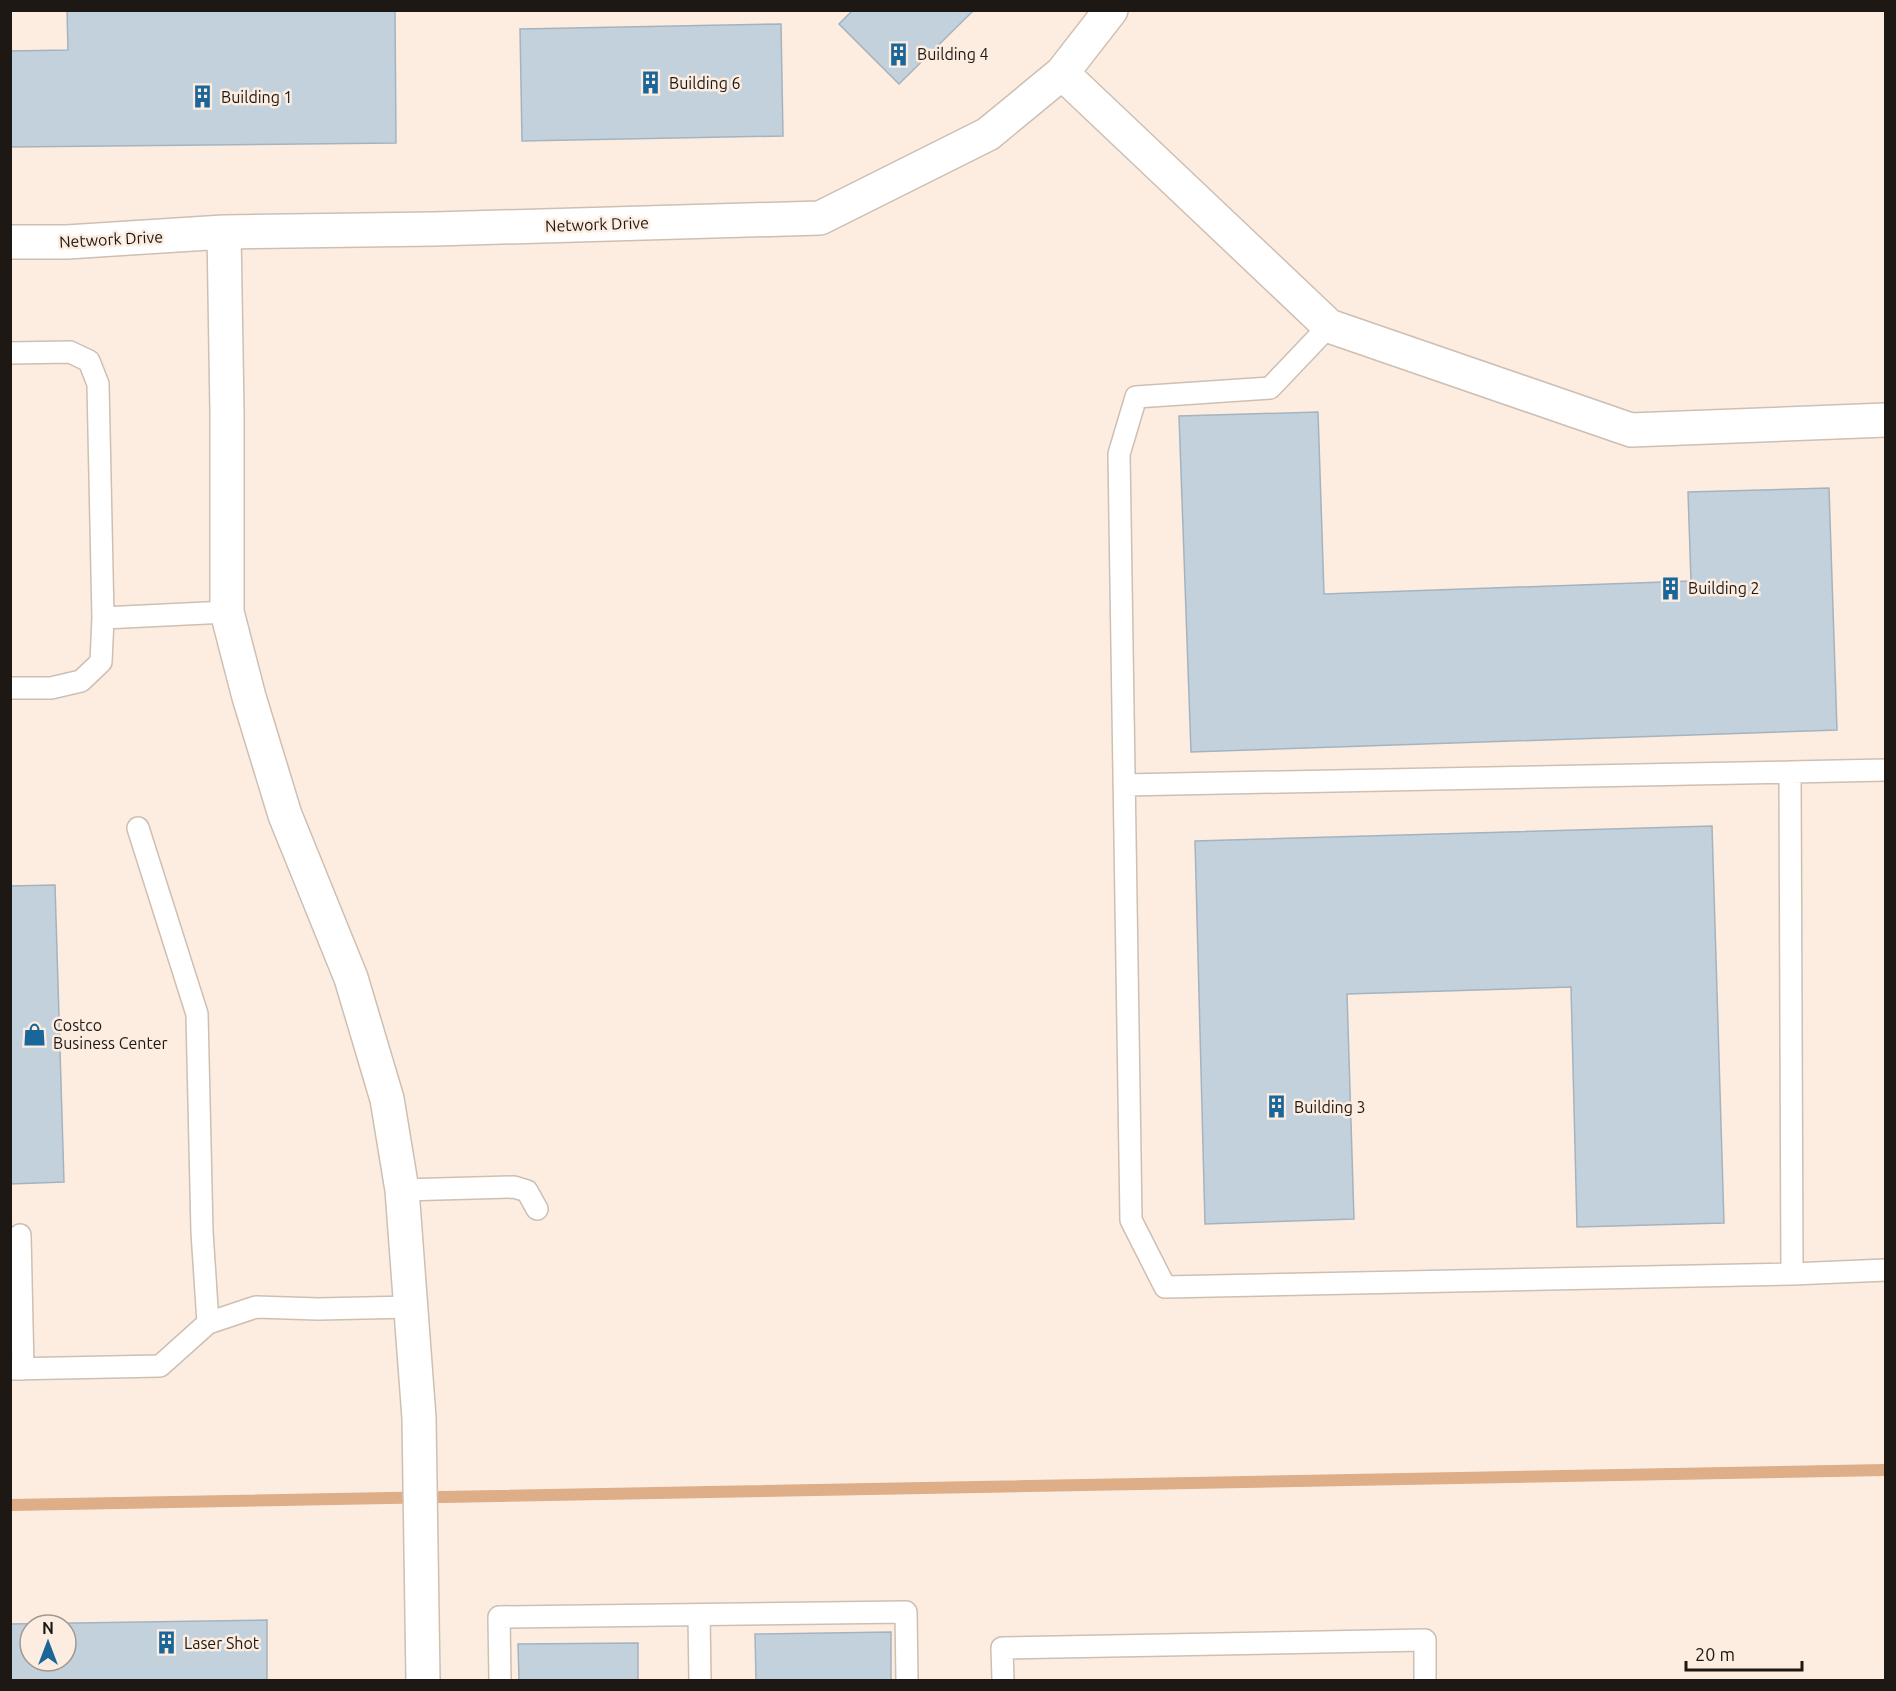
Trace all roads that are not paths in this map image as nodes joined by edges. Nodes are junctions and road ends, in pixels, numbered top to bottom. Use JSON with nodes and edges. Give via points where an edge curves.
{"nodes":[{"id":1,"x":1111,"y":10,"type":"edge"},
{"id":2,"x":1062,"y":73,"type":"junction"},
{"id":3,"x":224,"y":232,"type":"junction"},
{"id":4,"x":10,"y":242,"type":"edge"},
{"id":5,"x":1329,"y":326,"type":"junction"},
{"id":6,"x":10,"y":353,"type":"edge"},
{"id":7,"x":1886,"y":420,"type":"edge"},
{"id":8,"x":227,"y":612,"type":"junction"},
{"id":9,"x":103,"y":618,"type":"junction"},
{"id":10,"x":10,"y":688,"type":"edge"},
{"id":11,"x":1886,"y":770,"type":"edge"},
{"id":12,"x":1790,"y":772,"type":"junction"},
{"id":13,"x":1124,"y":785,"type":"junction"},
{"id":14,"x":138,"y":828,"type":"dead end"},
{"id":15,"x":402,"y":1190,"type":"junction"},
{"id":16,"x":537,"y":1209,"type":"dead end"},
{"id":17,"x":20,"y":1235,"type":"dead end"},
{"id":18,"x":1886,"y":1270,"type":"edge"},
{"id":19,"x":1792,"y":1274,"type":"junction"},
{"id":20,"x":411,"y":1307,"type":"junction"},
{"id":21,"x":208,"y":1323,"type":"junction"},
{"id":22,"x":17,"y":1369,"type":"edge"},
{"id":23,"x":699,"y":1615,"type":"junction"},
{"id":24,"x":423,"y":1680,"type":"edge"},
{"id":25,"x":500,"y":1680,"type":"edge"},
{"id":26,"x":700,"y":1680,"type":"edge"},
{"id":27,"x":907,"y":1680,"type":"edge"},
{"id":28,"x":1003,"y":1680,"type":"edge"},
{"id":29,"x":1425,"y":1680,"type":"edge"}],
"edges":[{"from":1,"to":2,"type":"street","name":"Network Drive"},
{"from":2,"to":3,"type":"street","name":"Network Drive","via":[[988,134],[820,218]]},
{"from":2,"to":5,"type":"street"},
{"from":3,"to":4,"type":"street","name":"Network Drive"},
{"from":3,"to":8,"type":"street"},
{"from":5,"to":7,"type":"street","via":[[1631,430]]},
{"from":5,"to":13,"type":"lane","via":[[1270,388],[1136,398],[1119,454]]},
{"from":6,"to":9,"type":"lane","via":[[70,352],[89,361],[99,384]]},
{"from":8,"to":9,"type":"lane"},
{"from":8,"to":15,"type":"street","via":[[285,815],[351,978],[387,1099]]},
{"from":9,"to":10,"type":"lane","via":[[101,662],[81,681],[51,688]]},
{"from":11,"to":12,"type":"lane"},
{"from":12,"to":13,"type":"lane"},
{"from":12,"to":19,"type":"lane"},
{"from":13,"to":19,"type":"lane","via":[[1131,1220],[1165,1287]]},
{"from":14,"to":21,"type":"lane","via":[[197,1014]]},
{"from":15,"to":16,"type":"lane","via":[[514,1187],[527,1191]]},
{"from":15,"to":20,"type":"street"},
{"from":17,"to":22,"type":"lane"},
{"from":18,"to":19,"type":"lane"},
{"from":20,"to":21,"type":"lane","via":[[256,1307]]},
{"from":20,"to":24,"type":"street","via":[[419,1418]]},
{"from":21,"to":22,"type":"lane","via":[[160,1366]]},
{"from":23,"to":25,"type":"lane","via":[[499,1617]]},
{"from":23,"to":26,"type":"lane"},
{"from":23,"to":27,"type":"lane","via":[[906,1612]]},
{"from":28,"to":29,"type":"lane","via":[[1002,1648],[1425,1640]]}]}
